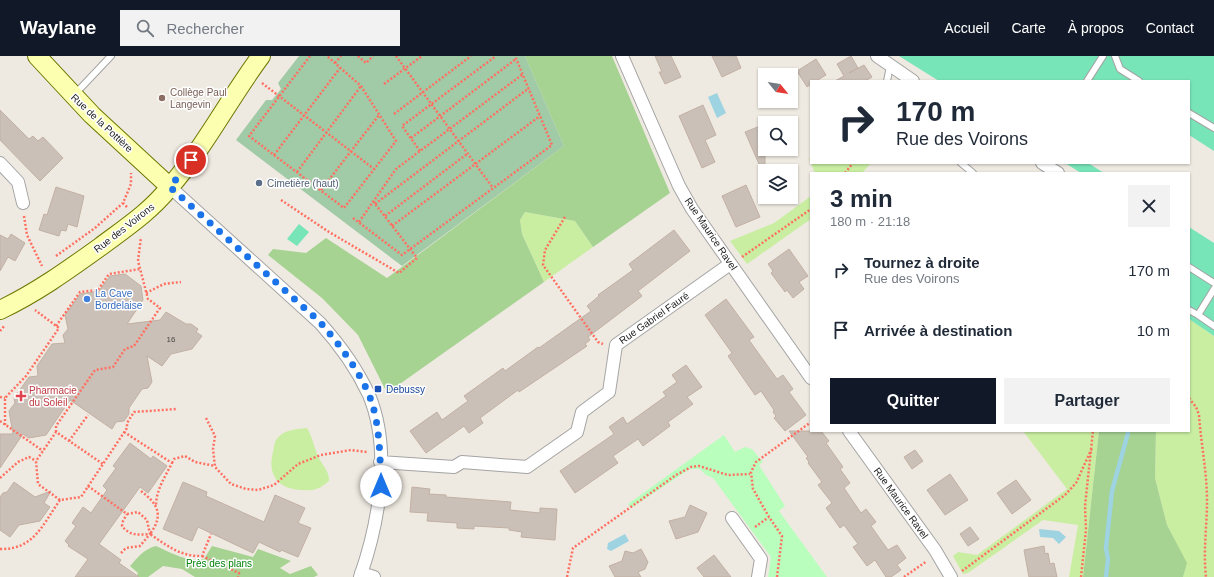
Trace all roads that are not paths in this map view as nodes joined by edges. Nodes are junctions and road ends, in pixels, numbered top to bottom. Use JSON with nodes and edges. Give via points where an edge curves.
{"nodes":[{"id":1,"x":37,"y":56,"type":"edge"},
{"id":2,"x":111,"y":56,"type":"edge"},
{"id":3,"x":261,"y":56,"type":"edge"},
{"id":4,"x":622,"y":56,"type":"edge"},
{"id":5,"x":876,"y":56,"type":"edge"},
{"id":6,"x":1103,"y":56,"type":"edge"},
{"id":7,"x":1115,"y":56,"type":"edge"},
{"id":8,"x":890,"y":66,"type":"junction"},
{"id":9,"x":888,"y":80,"type":"edge"},
{"id":10,"x":911,"y":80,"type":"edge"},
{"id":11,"x":1088,"y":80,"type":"edge"},
{"id":12,"x":1137,"y":80,"type":"edge"},
{"id":13,"x":73,"y":96,"type":"junction"},
{"id":14,"x":1190,"y":114,"type":"edge"},
{"id":15,"x":1214,"y":128,"type":"edge"},
{"id":16,"x":0,"y":163,"type":"edge"},
{"id":17,"x":962,"y":164,"type":"edge"},
{"id":18,"x":1044,"y":164,"type":"edge"},
{"id":19,"x":972,"y":172,"type":"edge"},
{"id":20,"x":1056,"y":172,"type":"edge"},
{"id":21,"x":170,"y":187,"type":"junction"},
{"id":22,"x":23,"y":203,"type":"road end"},
{"id":23,"x":730,"y":264,"type":"junction"},
{"id":24,"x":1190,"y":268,"type":"edge"},
{"id":25,"x":1214,"y":283,"type":"edge"},
{"id":26,"x":1214,"y":289,"type":"edge"},
{"id":27,"x":0,"y":310,"type":"edge"},
{"id":28,"x":1190,"y":311,"type":"edge"},
{"id":29,"x":1198,"y":315,"type":"junction"},
{"id":30,"x":1214,"y":326,"type":"edge"},
{"id":31,"x":810,"y":377,"type":"edge"},
{"id":32,"x":850,"y":432,"type":"edge"},
{"id":33,"x":380,"y":458,"type":"junction"},
{"id":34,"x":732,"y":518,"type":"dead end"},
{"id":35,"x":956,"y":574,"type":"edge"},
{"id":36,"x":360,"y":575,"type":"edge"},
{"id":37,"x":374,"y":577,"type":"edge"},
{"id":38,"x":758,"y":577,"type":"edge"}],
"edges":[{"from":1,"to":13,"type":"street","name":"Rue de la Pottière"},
{"from":2,"to":13,"type":"lane"},
{"from":3,"to":21,"type":"street","name":"Rue des Voirons"},
{"from":4,"to":23,"type":"street","name":"Rue Maurice Ravel","via":[[679,186],[692,210]]},
{"from":5,"to":8,"type":"street"},
{"from":6,"to":11,"type":"lane"},
{"from":7,"to":12,"type":"lane","via":[[1120,69]]},
{"from":8,"to":9,"type":"lane"},
{"from":8,"to":10,"type":"street"},
{"from":13,"to":21,"type":"street","name":"Rue de la Pottière"},
{"from":14,"to":15,"type":"lane"},
{"from":16,"to":22,"type":"street","via":[[18,182]]},
{"from":17,"to":19,"type":"lane"},
{"from":18,"to":20,"type":"street"},
{"from":21,"to":27,"type":"street","name":"Rue des Voirons","via":[[138,218],[49,284]]},
{"from":21,"to":33,"type":"street","via":[[301,305],[334,339],[368,394],[376,421]]},
{"from":23,"to":31,"type":"street","name":"Rue Maurice Ravel"},
{"from":23,"to":33,"type":"street","name":"Rue Gabriel Fauré","via":[[616,345],[609,392],[582,412],[577,432],[527,467],[462,462],[454,467]]},
{"from":24,"to":25,"type":"lane"},
{"from":26,"to":29,"type":"lane"},
{"from":28,"to":29,"type":"lane"},
{"from":29,"to":30,"type":"lane"},
{"from":32,"to":35,"type":"street","name":"Rue Maurice Ravel","via":[[937,554]]},
{"from":33,"to":36,"type":"street","via":[[381,486],[374,527]]},
{"from":34,"to":38,"type":"street","via":[[761,559]]},
{"from":36,"to":37,"type":"street"}]}
